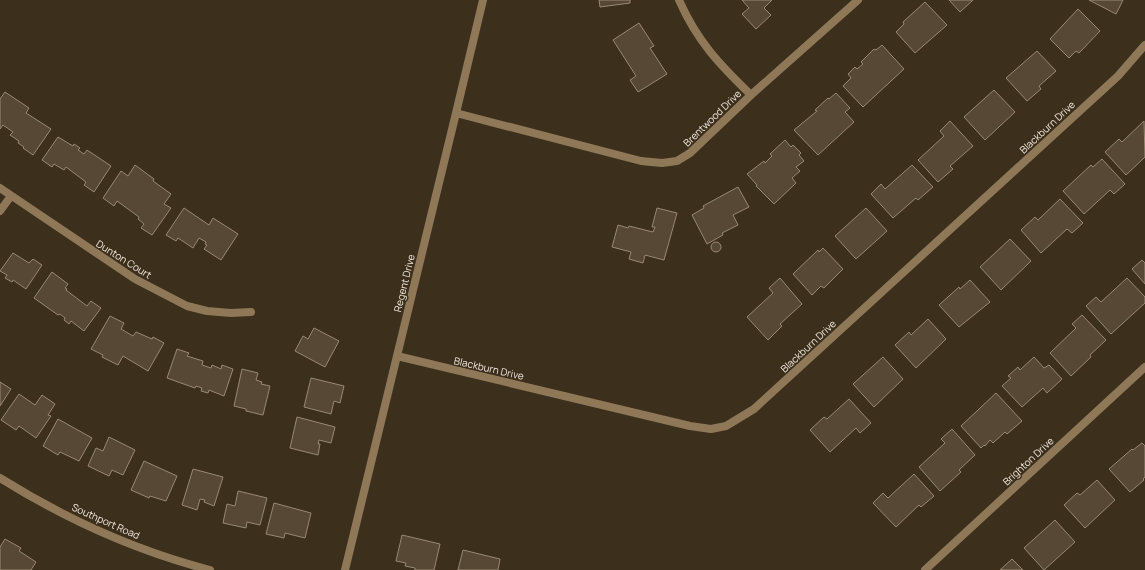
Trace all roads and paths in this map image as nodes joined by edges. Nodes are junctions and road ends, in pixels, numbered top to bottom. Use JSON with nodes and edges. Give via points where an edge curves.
{"nodes":[{"id":1,"x":483,"y":0,"type":"edge"},
{"id":2,"x":679,"y":0,"type":"edge"},
{"id":3,"x":858,"y":0,"type":"edge"},
{"id":4,"x":1145,"y":45,"type":"edge"},
{"id":5,"x":751,"y":95,"type":"junction"},
{"id":6,"x":456,"y":113,"type":"junction"},
{"id":7,"x":0,"y":188,"type":"edge"},
{"id":8,"x":11,"y":196,"type":"junction"},
{"id":9,"x":0,"y":211,"type":"edge"},
{"id":10,"x":251,"y":312,"type":"dead end"},
{"id":11,"x":397,"y":356,"type":"junction"},
{"id":12,"x":1145,"y":367,"type":"edge"},
{"id":13,"x":0,"y":478,"type":"edge"},
{"id":14,"x":210,"y":570,"type":"edge"},
{"id":15,"x":345,"y":570,"type":"edge"},
{"id":16,"x":925,"y":570,"type":"edge"}],
"edges":[{"from":1,"to":6,"type":"street","name":"Regent Drive"},
{"from":2,"to":5,"type":"street","via":[[706,48]]},
{"from":3,"to":5,"type":"street","name":"Brentwood Drive"},
{"from":4,"to":11,"type":"street","name":"Blackburn Drive","via":[[1118,76],[754,409],[726,426],[711,429],[690,426]]},
{"from":5,"to":6,"type":"street","name":"Brentwood Drive","via":[[690,154],[677,161],[662,163],[641,160]]},
{"from":6,"to":11,"type":"street","name":"Regent Drive"},
{"from":7,"to":8,"type":"street","name":"Dunton Court"},
{"from":8,"to":9,"type":"street"},
{"from":8,"to":10,"type":"street","name":"Dunton Court","via":[[135,279],[187,306],[207,312]]},
{"from":11,"to":15,"type":"street","name":"Regent Drive"},
{"from":12,"to":16,"type":"street","name":"Brighton Drive"},
{"from":13,"to":14,"type":"street","name":"Southport Road","via":[[94,529],[135,546]]}]}
